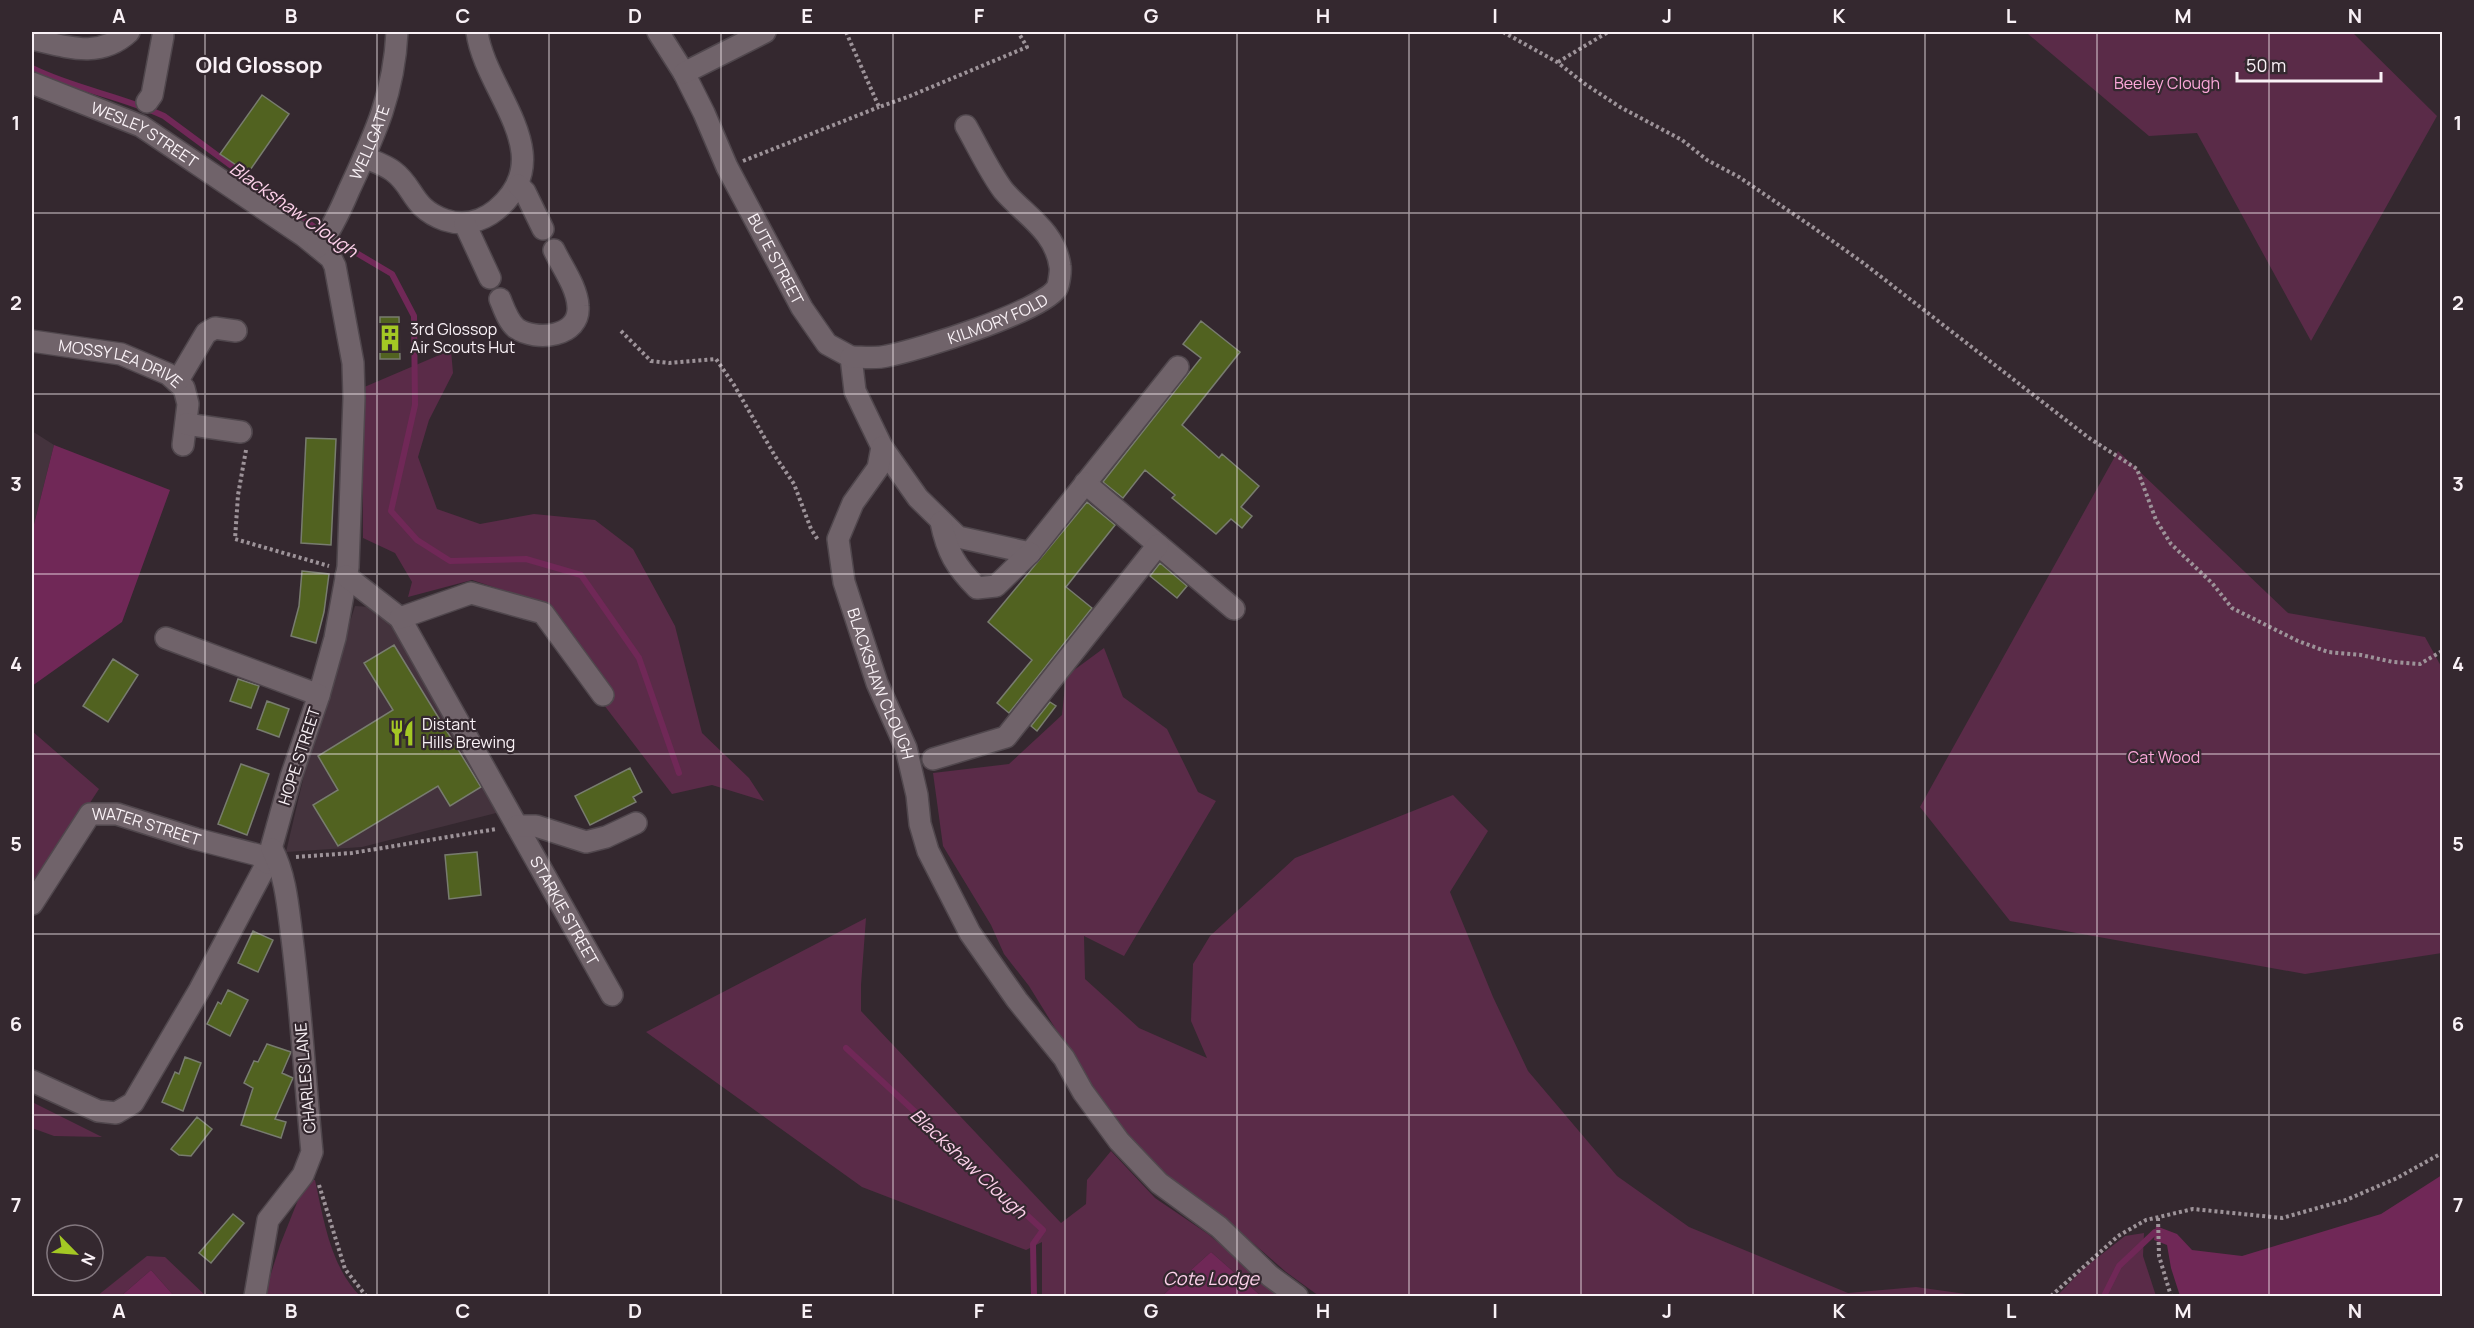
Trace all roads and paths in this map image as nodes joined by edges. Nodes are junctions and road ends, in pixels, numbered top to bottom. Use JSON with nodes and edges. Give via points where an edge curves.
{"nodes":[{"id":1,"x":129,"y":32,"type":"edge"},
{"id":2,"x":397,"y":32,"type":"edge"},
{"id":3,"x":477,"y":32,"type":"edge"},
{"id":4,"x":658,"y":32,"type":"edge"},
{"id":5,"x":765,"y":32,"type":"edge"},
{"id":6,"x":846,"y":32,"type":"edge"},
{"id":7,"x":1018,"y":32,"type":"edge"},
{"id":8,"x":1503,"y":32,"type":"edge"},
{"id":9,"x":1608,"y":32,"type":"edge"},
{"id":10,"x":157,"y":33,"type":"edge"},
{"id":11,"x":32,"y":39,"type":"edge"},
{"id":12,"x":1557,"y":62,"type":"junction"},
{"id":13,"x":684,"y":73,"type":"junction"},
{"id":14,"x":32,"y":83,"type":"edge"},
{"id":15,"x":147,"y":102,"type":"dead end"},
{"id":16,"x":879,"y":107,"type":"junction"},
{"id":17,"x":966,"y":126,"type":"dead end"},
{"id":18,"x":364,"y":157,"type":"junction"},
{"id":19,"x":726,"y":167,"type":"junction"},
{"id":20,"x":518,"y":185,"type":"junction"},
{"id":21,"x":465,"y":224,"type":"junction"},
{"id":22,"x":543,"y":229,"type":"dead end"},
{"id":23,"x":323,"y":239,"type":"junction"},
{"id":24,"x":554,"y":250,"type":"dead end"},
{"id":25,"x":335,"y":266,"type":"joint"},
{"id":26,"x":490,"y":278,"type":"dead end"},
{"id":27,"x":500,"y":299,"type":"dead end"},
{"id":28,"x":236,"y":331,"type":"dead end"},
{"id":29,"x":621,"y":331,"type":"dead end"},
{"id":30,"x":32,"y":341,"type":"edge"},
{"id":31,"x":851,"y":357,"type":"junction"},
{"id":32,"x":1178,"y":367,"type":"dead end"},
{"id":33,"x":177,"y":382,"type":"junction"},
{"id":34,"x":186,"y":424,"type":"junction"},
{"id":35,"x":231,"y":430,"type":"joint"},
{"id":36,"x":183,"y":445,"type":"dead end"},
{"id":37,"x":882,"y":447,"type":"junction"},
{"id":38,"x":1085,"y":483,"type":"junction"},
{"id":39,"x":940,"y":519,"type":"junction"},
{"id":40,"x":1158,"y":545,"type":"junction"},
{"id":41,"x":824,"y":548,"type":"dead end"},
{"id":42,"x":1029,"y":553,"type":"junction"},
{"id":43,"x":347,"y":572,"type":"junction"},
{"id":44,"x":1234,"y":609,"type":"dead end"},
{"id":45,"x":400,"y":618,"type":"junction"},
{"id":46,"x":166,"y":638,"type":"dead end"},
{"id":47,"x":2442,"y":651,"type":"edge"},
{"id":48,"x":319,"y":695,"type":"junction"},
{"id":49,"x":603,"y":695,"type":"dead end"},
{"id":50,"x":933,"y":759,"type":"dead end"},
{"id":51,"x":636,"y":823,"type":"dead end"},
{"id":52,"x":517,"y":826,"type":"junction"},
{"id":53,"x":272,"y":857,"type":"junction"},
{"id":54,"x":32,"y":904,"type":"edge"},
{"id":55,"x":612,"y":995,"type":"dead end"},
{"id":56,"x":32,"y":1081,"type":"edge"},
{"id":57,"x":312,"y":1152,"type":"junction"},
{"id":58,"x":2442,"y":1153,"type":"edge"},
{"id":59,"x":2158,"y":1218,"type":"dead end"},
{"id":60,"x":2171,"y":1295,"type":"edge"},
{"id":61,"x":255,"y":1296,"type":"edge"},
{"id":62,"x":366,"y":1296,"type":"edge"},
{"id":63,"x":1297,"y":1296,"type":"edge"},
{"id":64,"x":2050,"y":1296,"type":"edge"}],
"edges":[{"from":1,"to":11,"type":"street","via":[[113,44],[93,49]]},
{"from":2,"to":18,"type":"street","name":"WELLGATE","via":[[392,84]]},
{"from":3,"to":20,"type":"street","via":[[480,50],[524,150]]},
{"from":4,"to":13,"type":"street","name":"BUTE STREET"},
{"from":5,"to":13,"type":"street"},
{"from":6,"to":16,"type":"path"},
{"from":7,"to":16,"type":"path","via":[[1027,47]]},
{"from":8,"to":12,"type":"path"},
{"from":9,"to":12,"type":"path"},
{"from":10,"to":15,"type":"street","via":[[152,95]]},
{"from":12,"to":47,"type":"path","via":[[1585,84],[1682,140],[1824,235],[2089,438],[2137,469],[2167,538],[2232,608],[2328,652],[2420,664]]},
{"from":13,"to":19,"type":"street","name":"BUTE STREET"},
{"from":14,"to":23,"type":"street","name":"WESLEY STREET","via":[[141,126]]},
{"from":16,"to":19,"type":"path"},
{"from":17,"to":31,"type":"street","name":"KILMORY FOLD","via":[[1004,190],[1035,219],[1053,245],[1061,267],[1057,288],[1033,304],[955,338],[885,357]]},
{"from":18,"to":21,"type":"street","via":[[392,170],[429,213]]},
{"from":18,"to":23,"type":"street","name":"WELLGATE"},
{"from":19,"to":31,"type":"street","name":"BUTE STREET","via":[[802,308],[827,344]]},
{"from":20,"to":21,"type":"street","via":[[494,211]]},
{"from":20,"to":22,"type":"street"},
{"from":21,"to":26,"type":"street"},
{"from":23,"to":25,"type":"street","name":"WESLEY STREET"},
{"from":24,"to":27,"type":"street","via":[[579,308],[566,330],[554,335],[522,331],[510,321]]},
{"from":25,"to":43,"type":"street","name":"HOPE STREET","via":[[353,363]]},
{"from":28,"to":33,"type":"street","via":[[215,328],[206,333]]},
{"from":29,"to":41,"type":"path","via":[[651,362],[716,359],[794,484],[811,529]]},
{"from":30,"to":33,"type":"street","name":"MOSSY LEA DRIVE","via":[[120,354],[168,374]]},
{"from":31,"to":37,"type":"street","via":[[855,391]]},
{"from":32,"to":38,"type":"street"},
{"from":33,"to":34,"type":"street","name":"MOSSY LEA DRIVE","via":[[184,388],[188,404]]},
{"from":34,"to":35,"type":"street"},
{"from":34,"to":36,"type":"street","name":"MOSSY LEA DRIVE"},
{"from":35,"to":43,"type":"path","via":[[249,434],[235,539]]},
{"from":37,"to":39,"type":"street","via":[[918,498]]},
{"from":37,"to":63,"type":"street","name":"BLACKSHAW CLOUGH","via":[[878,468],[853,503],[838,539],[844,582],[878,683],[906,748],[928,851],[970,933],[1064,1058],[1119,1141],[1159,1183],[1219,1227]]},
{"from":38,"to":40,"type":"street"},
{"from":38,"to":42,"type":"street"},
{"from":39,"to":42,"type":"street","via":[[958,537]]},
{"from":39,"to":42,"type":"street","via":[[959,571],[977,588],[996,586]]},
{"from":40,"to":44,"type":"street"},
{"from":40,"to":50,"type":"street","via":[[1006,736]]},
{"from":43,"to":45,"type":"street"},
{"from":43,"to":48,"type":"street","name":"HOPE STREET"},
{"from":45,"to":49,"type":"street","via":[[471,593],[543,613]]},
{"from":45,"to":52,"type":"street","name":"STARKIE STREET"},
{"from":46,"to":48,"type":"street"},
{"from":48,"to":53,"type":"street","name":"HOPE STREET","via":[[291,777]]},
{"from":51,"to":52,"type":"street","via":[[586,842],[536,826]]},
{"from":52,"to":53,"type":"path","via":[[352,853]]},
{"from":52,"to":55,"type":"street","name":"STARKIE STREET"},
{"from":53,"to":54,"type":"street","name":"WATER STREET","via":[[117,814],[90,814]]},
{"from":53,"to":56,"type":"street","name":"HOPE STREET","via":[[133,1103],[116,1113],[98,1111]]},
{"from":53,"to":57,"type":"street","name":"CHARLES LANE","via":[[285,892],[297,980]]},
{"from":57,"to":61,"type":"street","name":"CHARLES LANE","via":[[303,1175],[268,1220]]},
{"from":57,"to":62,"type":"path","via":[[345,1269]]},
{"from":58,"to":64,"type":"path","via":[[2346,1200],[2282,1218],[2193,1209],[2146,1220],[2118,1236]]},
{"from":59,"to":60,"type":"path","via":[[2159,1256]]}]}
